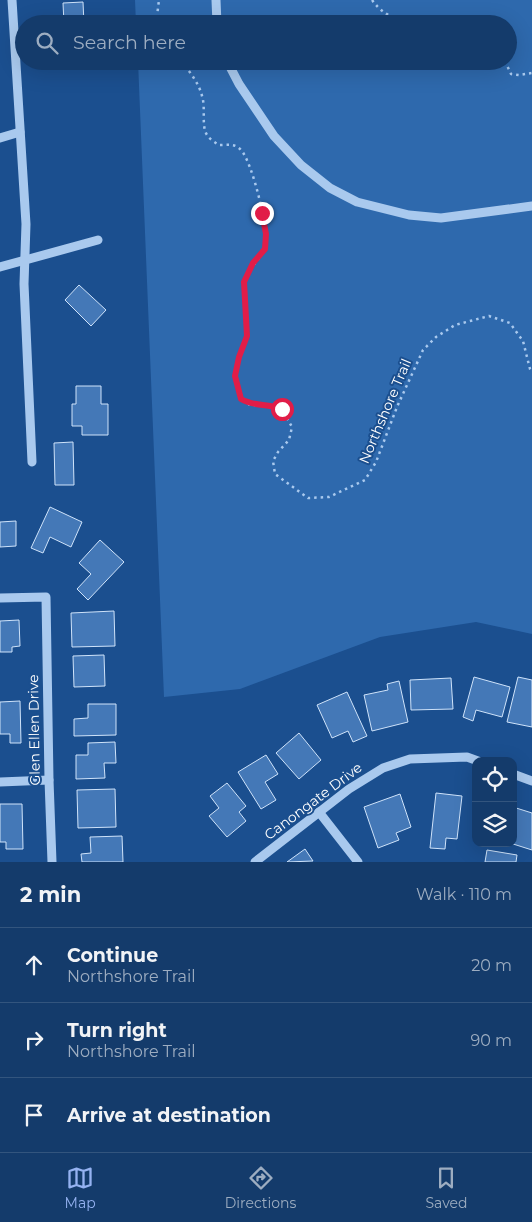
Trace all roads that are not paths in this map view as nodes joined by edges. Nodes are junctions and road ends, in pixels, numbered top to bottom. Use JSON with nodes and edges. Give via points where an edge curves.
{"nodes":[{"id":1,"x":12,"y":0,"type":"edge"},
{"id":2,"x":216,"y":0,"type":"edge"},
{"id":3,"x":217,"y":15,"type":"edge"},
{"id":4,"x":15,"y":50,"type":"edge"},
{"id":5,"x":16,"y":70,"type":"edge"},
{"id":6,"x":232,"y":70,"type":"edge"},
{"id":7,"x":20,"y":132,"type":"junction"},
{"id":8,"x":0,"y":138,"type":"edge"},
{"id":9,"x":532,"y":206,"type":"edge"},
{"id":10,"x":98,"y":240,"type":"dead end"},
{"id":11,"x":25,"y":260,"type":"junction"},
{"id":12,"x":0,"y":267,"type":"edge"},
{"id":13,"x":32,"y":462,"type":"dead end"},
{"id":14,"x":0,"y":598,"type":"edge"},
{"id":15,"x":472,"y":759,"type":"edge"},
{"id":16,"x":517,"y":775,"type":"edge"},
{"id":17,"x":49,"y":780,"type":"junction"},
{"id":18,"x":532,"y":781,"type":"edge"},
{"id":19,"x":0,"y":782,"type":"edge"},
{"id":20,"x":319,"y":812,"type":"junction"},
{"id":21,"x":52,"y":862,"type":"edge"},
{"id":22,"x":255,"y":862,"type":"edge"},
{"id":23,"x":358,"y":862,"type":"edge"}],
"edges":[{"from":1,"to":4,"type":"street"},
{"from":2,"to":3,"type":"street"},
{"from":5,"to":7,"type":"street"},
{"from":6,"to":9,"type":"street","via":[[274,136],[301,165],[330,188],[358,202],[409,215],[441,218]]},
{"from":7,"to":8,"type":"street"},
{"from":7,"to":11,"type":"street"},
{"from":10,"to":11,"type":"street"},
{"from":11,"to":12,"type":"street"},
{"from":11,"to":13,"type":"street"},
{"from":14,"to":17,"type":"street","name":"Glen Ellen Drive","via":[[46,597]]},
{"from":15,"to":20,"type":"street","name":"Canongate Drive","via":[[410,759],[383,768]]},
{"from":16,"to":18,"type":"street"},
{"from":17,"to":19,"type":"street"},
{"from":17,"to":21,"type":"street","name":"Glen Ellen Drive"},
{"from":20,"to":22,"type":"street","name":"Canongate Drive"},
{"from":20,"to":23,"type":"street"}]}
